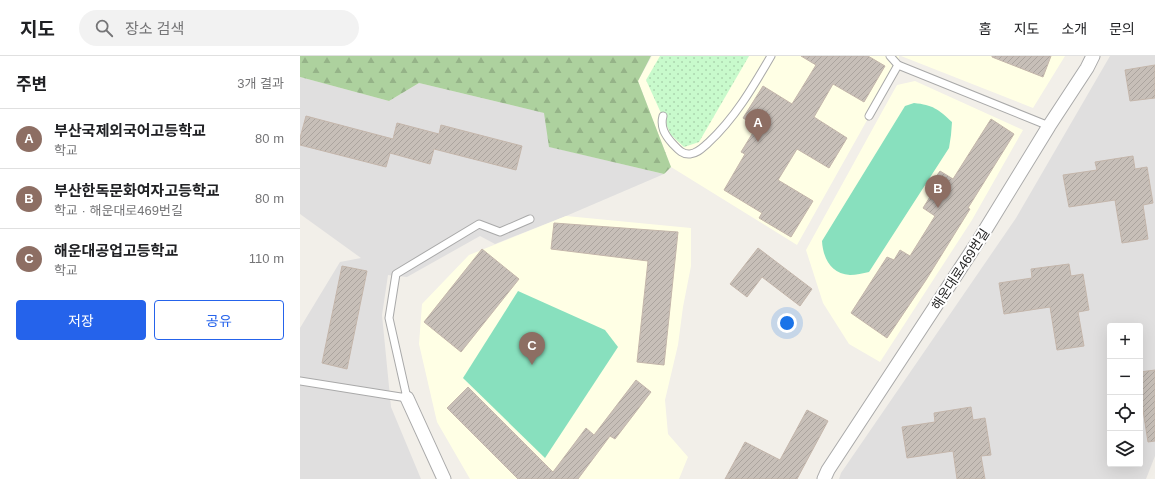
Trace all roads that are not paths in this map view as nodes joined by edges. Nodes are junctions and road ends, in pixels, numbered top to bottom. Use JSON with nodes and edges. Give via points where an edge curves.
{"nodes":[{"id":1,"x":771,"y":56,"type":"edge"},
{"id":2,"x":890,"y":56,"type":"edge"},
{"id":3,"x":1093,"y":56,"type":"edge"},
{"id":4,"x":898,"y":65,"type":"junction"},
{"id":5,"x":663,"y":116,"type":"dead end"},
{"id":6,"x":869,"y":116,"type":"dead end"},
{"id":7,"x":1050,"y":126,"type":"junction"},
{"id":8,"x":530,"y":219,"type":"dead end"},
{"id":9,"x":300,"y":381,"type":"edge"},
{"id":10,"x":407,"y":398,"type":"junction"},
{"id":11,"x":444,"y":479,"type":"edge"},
{"id":12,"x":824,"y":479,"type":"edge"}],
"edges":[{"from":1,"to":5,"type":"lane","via":[[739,108],[697,152],[688,154],[679,151],[663,130]]},
{"from":2,"to":4,"type":"lane"},
{"from":3,"to":7,"type":"street","name":"해운대로469번길"},
{"from":4,"to":6,"type":"lane"},
{"from":4,"to":7,"type":"lane"},
{"from":7,"to":12,"type":"street","name":"해운대로469번길"},
{"from":8,"to":10,"type":"lane","via":[[500,232],[479,224],[396,274],[389,318]]},
{"from":9,"to":10,"type":"lane"},
{"from":10,"to":11,"type":"street"}]}
